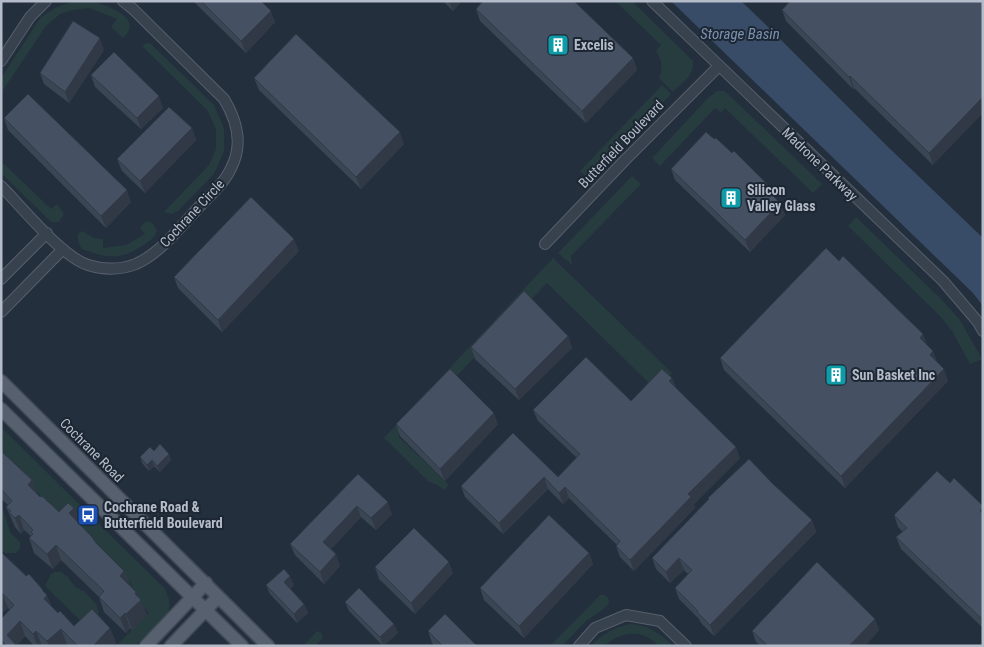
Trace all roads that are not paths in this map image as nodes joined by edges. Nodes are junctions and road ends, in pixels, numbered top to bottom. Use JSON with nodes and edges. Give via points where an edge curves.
{"nodes":[{"id":1,"x":46,"y":1,"type":"edge"},
{"id":2,"x":123,"y":1,"type":"edge"},
{"id":3,"x":652,"y":1,"type":"edge"},
{"id":4,"x":1,"y":61,"type":"edge"},
{"id":5,"x":719,"y":66,"type":"junction"},
{"id":6,"x":1,"y":186,"type":"edge"},
{"id":7,"x":47,"y":233,"type":"junction"},
{"id":8,"x":545,"y":244,"type":"dead end"},
{"id":9,"x":63,"y":249,"type":"junction"},
{"id":10,"x":1,"y":279,"type":"edge"},
{"id":11,"x":1,"y":312,"type":"edge"},
{"id":12,"x":983,"y":332,"type":"edge"},
{"id":13,"x":1,"y":381,"type":"edge"},
{"id":14,"x":1,"y":409,"type":"edge"},
{"id":15,"x":206,"y":583,"type":"junction"},
{"id":16,"x":194,"y":597,"type":"junction"},
{"id":17,"x":218,"y":597,"type":"junction"},
{"id":18,"x":205,"y":611,"type":"junction"},
{"id":19,"x":146,"y":646,"type":"edge"},
{"id":20,"x":171,"y":646,"type":"edge"},
{"id":21,"x":242,"y":646,"type":"edge"},
{"id":22,"x":268,"y":646,"type":"edge"},
{"id":23,"x":579,"y":646,"type":"edge"},
{"id":24,"x":686,"y":646,"type":"edge"}],
"edges":[{"from":1,"to":4,"type":"street","via":[[30,17]]},
{"from":2,"to":9,"type":"street","name":"Cochrane Circle","via":[[224,99],[235,124],[237,150],[221,183],[146,258],[127,267],[110,269],[79,261]]},
{"from":3,"to":5,"type":"street","name":"Madrone Parkway"},
{"from":5,"to":8,"type":"street","name":"Butterfield Boulevard"},
{"from":5,"to":12,"type":"street","name":"Madrone Parkway","via":[[943,281]]},
{"from":6,"to":7,"type":"street","name":"Cochrane Circle"},
{"from":7,"to":9,"type":"street","name":"Cochrane Circle"},
{"from":7,"to":10,"type":"street"},
{"from":9,"to":11,"type":"street"},
{"from":13,"to":15,"type":"main road","name":"Cochrane Road"},
{"from":14,"to":16,"type":"main road"},
{"from":15,"to":16,"type":"main road"},
{"from":15,"to":17,"type":"main road","name":"Cochrane Road"},
{"from":16,"to":18,"type":"main road"},
{"from":16,"to":19,"type":"main road"},
{"from":17,"to":18,"type":"main road"},
{"from":17,"to":22,"type":"main road","name":"Cochrane Road"},
{"from":18,"to":20,"type":"main road"},
{"from":18,"to":21,"type":"main road"},
{"from":23,"to":24,"type":"street","via":[[595,628],[626,615],[660,621]]}]}
